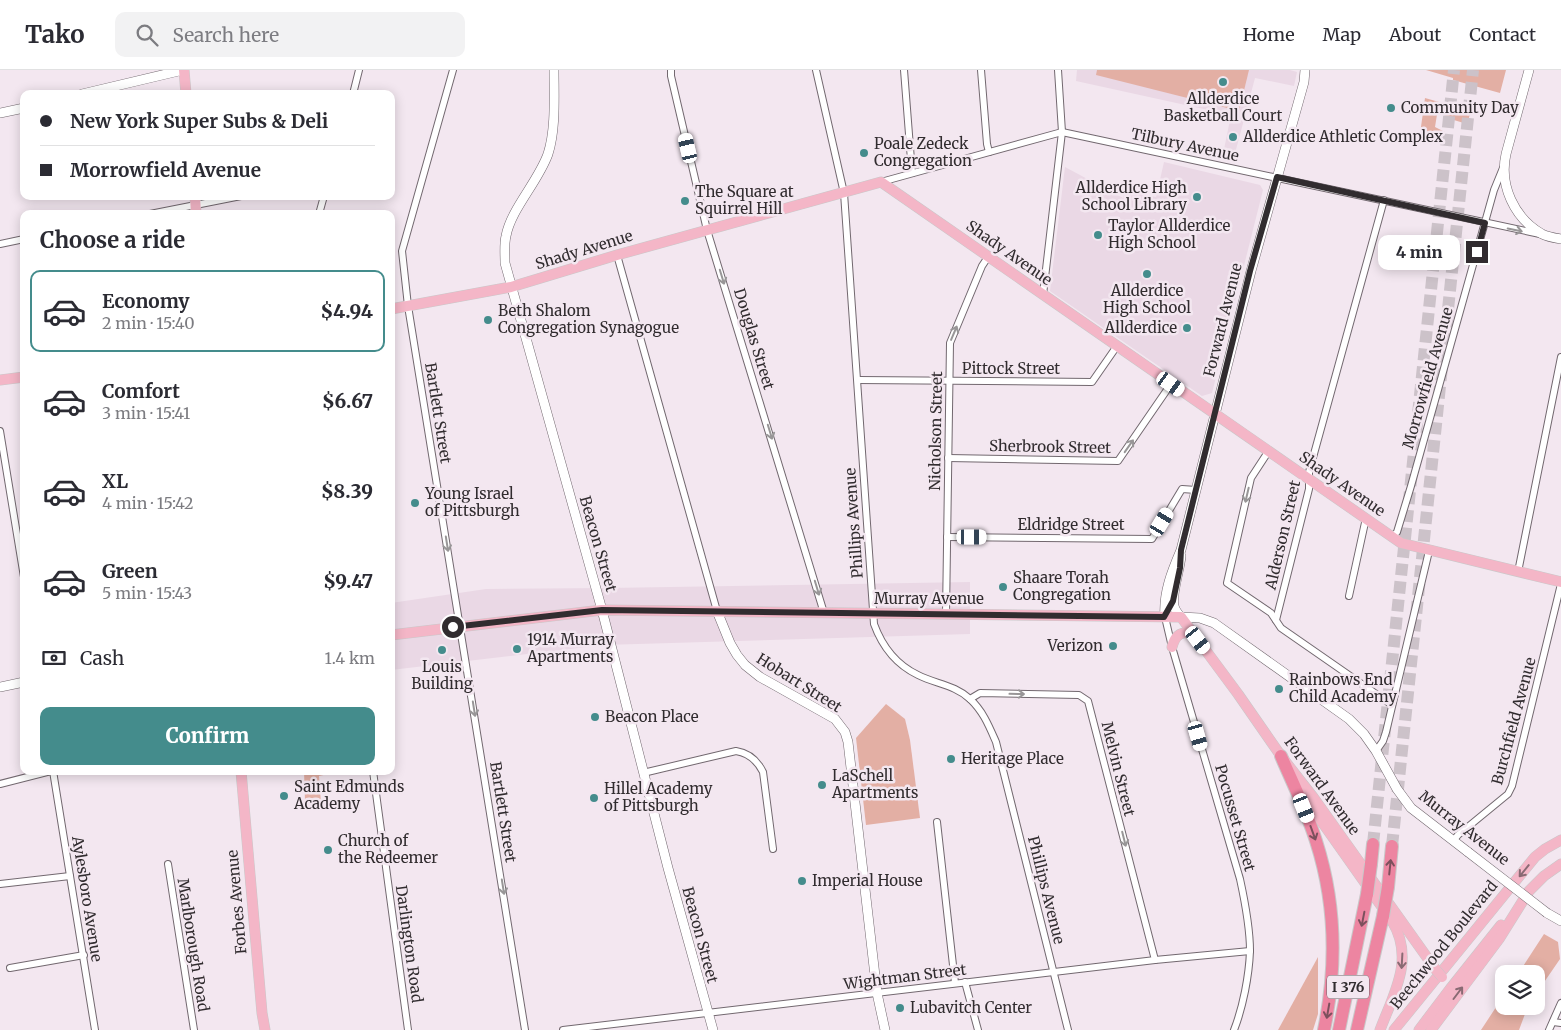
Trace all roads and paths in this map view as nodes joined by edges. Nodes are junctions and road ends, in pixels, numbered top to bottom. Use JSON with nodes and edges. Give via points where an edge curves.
{"nodes":[{"id":1,"x":184,"y":70,"type":"edge"},
{"id":2,"x":359,"y":70,"type":"edge"},
{"id":3,"x":452,"y":70,"type":"edge"},
{"id":4,"x":554,"y":70,"type":"edge"},
{"id":5,"x":671,"y":70,"type":"edge"},
{"id":6,"x":816,"y":70,"type":"edge"},
{"id":7,"x":904,"y":70,"type":"edge"},
{"id":8,"x":981,"y":70,"type":"edge"},
{"id":9,"x":1058,"y":70,"type":"edge"},
{"id":10,"x":1305,"y":70,"type":"edge"},
{"id":11,"x":1528,"y":70,"type":"edge"},
{"id":12,"x":99,"y":90,"type":"edge"},
{"id":13,"x":186,"y":90,"type":"edge"},
{"id":14,"x":354,"y":90,"type":"edge"},
{"id":15,"x":20,"y":109,"type":"edge"},
{"id":16,"x":0,"y":113,"type":"edge"},
{"id":17,"x":1062,"y":132,"type":"junction"},
{"id":18,"x":989,"y":152,"type":"junction"},
{"id":19,"x":1503,"y":167,"type":"junction"},
{"id":20,"x":912,"y":173,"type":"junction"},
{"id":21,"x":1277,"y":177,"type":"junction"},
{"id":22,"x":881,"y":182,"type":"junction"},
{"id":23,"x":844,"y":192,"type":"junction"},
{"id":24,"x":221,"y":200,"type":"edge"},
{"id":25,"x":1384,"y":200,"type":"junction"},
{"id":26,"x":196,"y":205,"type":"edge"},
{"id":27,"x":170,"y":210,"type":"edge"},
{"id":28,"x":1485,"y":223,"type":"junction"},
{"id":29,"x":707,"y":230,"type":"junction"},
{"id":30,"x":1544,"y":235,"type":"junction"},
{"id":31,"x":20,"y":240,"type":"edge"},
{"id":32,"x":1561,"y":240,"type":"edge"},
{"id":33,"x":0,"y":244,"type":"edge"},
{"id":34,"x":617,"y":255,"type":"junction"},
{"id":35,"x":988,"y":257,"type":"junction"},
{"id":36,"x":511,"y":287,"type":"junction"},
{"id":37,"x":1043,"y":295,"type":"junction"},
{"id":38,"x":408,"y":306,"type":"junction"},
{"id":39,"x":395,"y":308,"type":"edge"},
{"id":40,"x":1117,"y":346,"type":"junction"},
{"id":41,"x":1561,"y":357,"type":"edge"},
{"id":42,"x":20,"y":378,"type":"edge"},
{"id":43,"x":0,"y":380,"type":"edge"},
{"id":44,"x":858,"y":380,"type":"junction"},
{"id":45,"x":949,"y":381,"type":"junction"},
{"id":46,"x":1171,"y":384,"type":"junction"},
{"id":47,"x":1216,"y":415,"type":"junction"},
{"id":48,"x":0,"y":431,"type":"edge"},
{"id":49,"x":1268,"y":452,"type":"junction"},
{"id":50,"x":948,"y":458,"type":"junction"},
{"id":51,"x":3,"y":471,"type":"edge"},
{"id":52,"x":1309,"y":479,"type":"junction"},
{"id":53,"x":1196,"y":490,"type":"junction"},
{"id":54,"x":1366,"y":518,"type":"junction"},
{"id":55,"x":947,"y":537,"type":"junction"},
{"id":56,"x":1392,"y":537,"type":"junction"},
{"id":57,"x":1181,"y":550,"type":"junction"},
{"id":58,"x":1429,"y":551,"type":"junction"},
{"id":59,"x":20,"y":557,"type":"edge"},
{"id":60,"x":1518,"y":572,"type":"junction"},
{"id":61,"x":1561,"y":583,"type":"edge"},
{"id":62,"x":1348,"y":596,"type":"dead end"},
{"id":63,"x":1173,"y":601,"type":"junction"},
{"id":64,"x":602,"y":610,"type":"junction"},
{"id":65,"x":717,"y":611,"type":"junction"},
{"id":66,"x":1164,"y":612,"type":"junction"},
{"id":67,"x":824,"y":613,"type":"junction"},
{"id":68,"x":873,"y":614,"type":"junction"},
{"id":69,"x":946,"y":614,"type":"junction"},
{"id":70,"x":1180,"y":617,"type":"junction"},
{"id":71,"x":1276,"y":620,"type":"junction"},
{"id":72,"x":460,"y":626,"type":"junction"},
{"id":73,"x":395,"y":634,"type":"edge"},
{"id":74,"x":1193,"y":634,"type":"junction"},
{"id":75,"x":1172,"y":647,"type":"junction"},
{"id":76,"x":20,"y":683,"type":"edge"},
{"id":77,"x":0,"y":687,"type":"edge"},
{"id":78,"x":970,"y":699,"type":"junction"},
{"id":79,"x":1392,"y":706,"type":"junction"},
{"id":80,"x":1376,"y":751,"type":"junction"},
{"id":81,"x":1281,"y":756,"type":"junction"},
{"id":82,"x":643,"y":773,"type":"junction"},
{"id":83,"x":36,"y":775,"type":"edge"},
{"id":84,"x":53,"y":775,"type":"edge"},
{"id":85,"x":241,"y":775,"type":"edge"},
{"id":86,"x":374,"y":775,"type":"edge"},
{"id":87,"x":0,"y":784,"type":"edge"},
{"id":88,"x":937,"y":822,"type":"dead end"},
{"id":89,"x":1561,"y":840,"type":"edge"},
{"id":90,"x":1453,"y":841,"type":"junction"},
{"id":91,"x":1373,"y":844,"type":"tunnel mouth"},
{"id":92,"x":1392,"y":846,"type":"tunnel mouth"},
{"id":93,"x":773,"y":849,"type":"dead end"},
{"id":94,"x":168,"y":864,"type":"dead end"},
{"id":95,"x":1561,"y":864,"type":"edge"},
{"id":96,"x":70,"y":876,"type":"junction"},
{"id":97,"x":0,"y":884,"type":"edge"},
{"id":98,"x":1529,"y":892,"type":"junction"},
{"id":99,"x":1561,"y":921,"type":"edge"},
{"id":100,"x":1250,"y":951,"type":"junction"},
{"id":101,"x":84,"y":955,"type":"junction"},
{"id":102,"x":1155,"y":960,"type":"junction"},
{"id":103,"x":10,"y":968,"type":"dead end"},
{"id":104,"x":1054,"y":973,"type":"junction"},
{"id":105,"x":965,"y":982,"type":"junction"},
{"id":106,"x":955,"y":983,"type":"junction"},
{"id":107,"x":1450,"y":989,"type":"junction"},
{"id":108,"x":877,"y":994,"type":"junction"},
{"id":109,"x":1561,"y":1003,"type":"edge"},
{"id":110,"x":707,"y":1012,"type":"junction"},
{"id":111,"x":1553,"y":1022,"type":"junction"},
{"id":112,"x":1561,"y":1023,"type":"edge"},
{"id":113,"x":614,"y":1027,"type":"edge"},
{"id":114,"x":95,"y":1030,"type":"edge"},
{"id":115,"x":194,"y":1030,"type":"edge"},
{"id":116,"x":265,"y":1030,"type":"edge"},
{"id":117,"x":408,"y":1030,"type":"edge"},
{"id":118,"x":525,"y":1030,"type":"edge"},
{"id":119,"x":563,"y":1030,"type":"edge"},
{"id":120,"x":713,"y":1030,"type":"edge"},
{"id":121,"x":885,"y":1030,"type":"edge"},
{"id":122,"x":978,"y":1030,"type":"edge"},
{"id":123,"x":1068,"y":1030,"type":"edge"},
{"id":124,"x":1234,"y":1030,"type":"edge"},
{"id":125,"x":1324,"y":1030,"type":"edge"},
{"id":126,"x":1339,"y":1030,"type":"edge"},
{"id":127,"x":1357,"y":1030,"type":"edge"},
{"id":128,"x":1380,"y":1030,"type":"edge"},
{"id":129,"x":1394,"y":1030,"type":"edge"},
{"id":130,"x":1419,"y":1030,"type":"edge"},
{"id":131,"x":1431,"y":1030,"type":"edge"},
{"id":132,"x":1549,"y":1030,"type":"edge"}],
"edges":[{"from":1,"to":12,"type":"main road"},
{"from":1,"to":13,"type":"main road"},
{"from":2,"to":14,"type":"street"},
{"from":3,"to":38,"type":"street","name":"Bartlett Street","via":[[402,251]]},
{"from":4,"to":36,"type":"main road","name":"Beacon Street","via":[[553,124],[548,153],[537,178],[510,221],[505,237],[505,263]]},
{"from":5,"to":29,"type":"street","name":"Douglas Street"},
{"from":6,"to":23,"type":"street","name":"Phillips Avenue"},
{"from":7,"to":20,"type":"street"},
{"from":8,"to":18,"type":"street"},
{"from":9,"to":17,"type":"street"},
{"from":10,"to":21,"type":"main road","name":"Forward Avenue"},
{"from":11,"to":19,"type":"main road"},
{"from":15,"to":16,"type":"main road"},
{"from":17,"to":18,"type":"street","name":"Tilbury Avenue"},
{"from":17,"to":21,"type":"street","name":"Tilbury Avenue"},
{"from":17,"to":37,"type":"street"},
{"from":18,"to":20,"type":"street","name":"Tilbury Avenue"},
{"from":19,"to":28,"type":"street"},
{"from":19,"to":30,"type":"main road","via":[[1512,203],[1521,216]]},
{"from":20,"to":22,"type":"street","name":"Tilbury Avenue"},
{"from":21,"to":25,"type":"street","name":"Tilbury Avenue"},
{"from":21,"to":47,"type":"main road","name":"Forward Avenue","via":[[1250,271]]},
{"from":22,"to":23,"type":"main road","name":"Shady Avenue"},
{"from":22,"to":35,"type":"main road","name":"Shady Avenue"},
{"from":23,"to":29,"type":"main road","name":"Shady Avenue"},
{"from":23,"to":44,"type":"street","name":"Phillips Avenue"},
{"from":24,"to":26,"type":"street"},
{"from":25,"to":28,"type":"street","name":"Tilbury Avenue"},
{"from":25,"to":52,"type":"street","name":"Alderson Street"},
{"from":26,"to":27,"type":"street"},
{"from":28,"to":30,"type":"street","one_way":true},
{"from":28,"to":56,"type":"street","name":"Morrowfield Avenue","via":[[1411,486]]},
{"from":29,"to":34,"type":"main road","name":"Shady Avenue"},
{"from":29,"to":67,"type":"street","name":"Douglas Street","one_way":true},
{"from":30,"to":32,"type":"main road"},
{"from":31,"to":33,"type":"street"},
{"from":34,"to":36,"type":"main road","name":"Shady Avenue"},
{"from":34,"to":65,"type":"street","name":"Hobart Street"},
{"from":35,"to":37,"type":"main road","name":"Shady Avenue"},
{"from":45,"to":35,"type":"street","name":"Nicholson Street","one_way":true,"via":[[950,343]]},
{"from":36,"to":38,"type":"main road","name":"Shady Avenue"},
{"from":36,"to":64,"type":"main road","name":"Beacon Street"},
{"from":37,"to":40,"type":"main road","name":"Shady Avenue"},
{"from":38,"to":39,"type":"main road","name":"Shady Avenue"},
{"from":38,"to":72,"type":"street","name":"Bartlett Street","one_way":true},
{"from":40,"to":45,"type":"street","name":"Pittock Street","via":[[1092,382]]},
{"from":40,"to":46,"type":"main road","name":"Shady Avenue"},
{"from":41,"to":60,"type":"street"},
{"from":42,"to":43,"type":"main road"},
{"from":44,"to":45,"type":"street","name":"Pittock Street"},
{"from":44,"to":68,"type":"street","name":"Phillips Avenue"},
{"from":45,"to":50,"type":"street","name":"Nicholson Street"},
{"from":46,"to":47,"type":"main road","name":"Shady Avenue"},
{"from":50,"to":46,"type":"street","name":"Sherbrook Street","one_way":true,"via":[[1118,461]]},
{"from":47,"to":49,"type":"main road","name":"Shady Avenue"},
{"from":47,"to":53,"type":"main road","name":"Forward Avenue"},
{"from":48,"to":51,"type":"street"},
{"from":49,"to":52,"type":"main road","name":"Shady Avenue"},
{"from":49,"to":71,"type":"street","one_way":true,"via":[[1252,478],[1227,583],[1271,613]]},
{"from":50,"to":55,"type":"street","name":"Nicholson Street"},
{"from":51,"to":59,"type":"street"},
{"from":52,"to":54,"type":"main road","name":"Shady Avenue"},
{"from":52,"to":71,"type":"street","name":"Alderson Street"},
{"from":53,"to":55,"type":"street","name":"Eldridge Street","via":[[1182,489],[1152,538]]},
{"from":53,"to":57,"type":"main road","name":"Forward Avenue"},
{"from":54,"to":56,"type":"main road","name":"Shady Avenue"},
{"from":54,"to":62,"type":"street"},
{"from":55,"to":69,"type":"street","name":"Nicholson Street"},
{"from":56,"to":58,"type":"main road","name":"Shady Avenue","via":[[1400,543]]},
{"from":57,"to":63,"type":"main road","name":"Forward Avenue"},
{"from":57,"to":66,"type":"main road","name":"Forward Avenue","via":[[1173,567]]},
{"from":58,"to":60,"type":"main road","name":"Shady Avenue"},
{"from":58,"to":79,"type":"street"},
{"from":60,"to":61,"type":"main road","name":"Shady Avenue"},
{"from":61,"to":90,"type":"street","name":"Burchfield Avenue","via":[[1512,786],[1508,794]]},
{"from":63,"to":66,"type":"main road","name":"Forward Avenue"},
{"from":63,"to":70,"type":"main road","name":"Forward Avenue"},
{"from":64,"to":65,"type":"main road","name":"Murray Avenue"},
{"from":64,"to":72,"type":"main road","name":"Murray Avenue"},
{"from":64,"to":82,"type":"main road","name":"Beacon Street"},
{"from":65,"to":67,"type":"main road","name":"Murray Avenue"},
{"from":65,"to":108,"type":"main road","name":"Hobart Street","via":[[730,644],[745,665],[760,677],[835,719],[845,732]]},
{"from":66,"to":69,"type":"main road","name":"Murray Avenue"},
{"from":66,"to":70,"type":"main road","name":"Murray Avenue"},
{"from":66,"to":75,"type":"street","name":"Pocusset Street"},
{"from":67,"to":68,"type":"main road","name":"Murray Avenue"},
{"from":68,"to":69,"type":"main road","name":"Murray Avenue"},
{"from":68,"to":78,"type":"street","name":"Phillips Avenue","via":[[878,636],[896,660],[918,675],[958,690]]},
{"from":70,"to":74,"type":"main road","name":"Forward Avenue"},
{"from":70,"to":80,"type":"main road","name":"Murray Avenue","via":[[1208,620],[1220,627],[1349,719]]},
{"from":71,"to":79,"type":"street","via":[[1281,628]]},
{"from":72,"to":73,"type":"main road","name":"Murray Avenue"},
{"from":72,"to":118,"type":"street","name":"Bartlett Street","one_way":true},
{"from":74,"to":75,"type":"main road","via":[[1178,635]]},
{"from":74,"to":81,"type":"main road","name":"Forward Avenue"},
{"from":75,"to":100,"type":"street","name":"Pocusset Street","via":[[1240,879]]},
{"from":76,"to":77,"type":"main road"},
{"from":78,"to":102,"type":"street","name":"Melvin Street","one_way":true,"via":[[980,694],[1079,695],[1088,701]]},
{"from":78,"to":104,"type":"street","name":"Phillips Avenue","via":[[986,720],[996,742]]},
{"from":79,"to":80,"type":"street","via":[[1383,741]]},
{"from":80,"to":90,"type":"main road","name":"Murray Avenue","via":[[1411,808]]},
{"from":81,"to":107,"type":"main road","name":"Forward Avenue"},
{"from":81,"to":125,"type":"highway","one_way":true,"via":[[1316,839],[1329,897],[1333,958]]},
{"from":81,"to":128,"type":"main road","one_way":true,"via":[[1306,801],[1398,932],[1402,967]]},
{"from":82,"to":93,"type":"street","via":[[736,751],[748,754],[763,772]]},
{"from":82,"to":110,"type":"main road","name":"Beacon Street"},
{"from":83,"to":87,"type":"street"},
{"from":84,"to":96,"type":"street","name":"Aylesboro Avenue"},
{"from":85,"to":116,"type":"main road","name":"Forbes Avenue"},
{"from":86,"to":117,"type":"street","name":"Darlington Road"},
{"from":88,"to":106,"type":"street"},
{"from":89,"to":129,"type":"main road","name":"Beechwood Boulevard","one_way":true,"via":[[1535,858]]},
{"from":90,"to":99,"type":"main road","name":"Murray Avenue","bridge":true},
{"from":91,"to":126,"type":"highway","number":"I 376","one_way":true,"bridge":true,"via":[[1367,894]]},
{"from":127,"to":92,"type":"highway","number":"I 376","one_way":true,"bridge":true,"via":[[1383,916]]},
{"from":94,"to":115,"type":"street","name":"Marlborough Road"},
{"from":95,"to":98,"type":"main road"},
{"from":96,"to":97,"type":"street"},
{"from":96,"to":101,"type":"street","name":"Aylesboro Avenue"},
{"from":98,"to":107,"type":"main road"},
{"from":131,"to":98,"type":"main road","one_way":true,"via":[[1499,939]]},
{"from":100,"to":102,"type":"street","name":"Wightman Street"},
{"from":100,"to":124,"type":"street","name":"Pocusset Street"},
{"from":101,"to":103,"type":"street"},
{"from":101,"to":114,"type":"street","name":"Aylesboro Avenue"},
{"from":102,"to":104,"type":"street","name":"Wightman Street"},
{"from":104,"to":105,"type":"street","name":"Wightman Street"},
{"from":104,"to":123,"type":"street","name":"Phillips Avenue"},
{"from":105,"to":106,"type":"street","name":"Wightman Street"},
{"from":105,"to":122,"type":"street"},
{"from":106,"to":108,"type":"street","name":"Wightman Street"},
{"from":107,"to":130,"type":"main road"},
{"from":108,"to":110,"type":"street","name":"Wightman Street"},
{"from":108,"to":121,"type":"main road","name":"Hobart Street"},
{"from":109,"to":111,"type":"street"},
{"from":110,"to":113,"type":"street","name":"Wightman Street"},
{"from":110,"to":120,"type":"main road","name":"Beacon Street"},
{"from":111,"to":112,"type":"street"},
{"from":111,"to":132,"type":"street"},
{"from":113,"to":119,"type":"street","name":"Wightman Street"}]}
